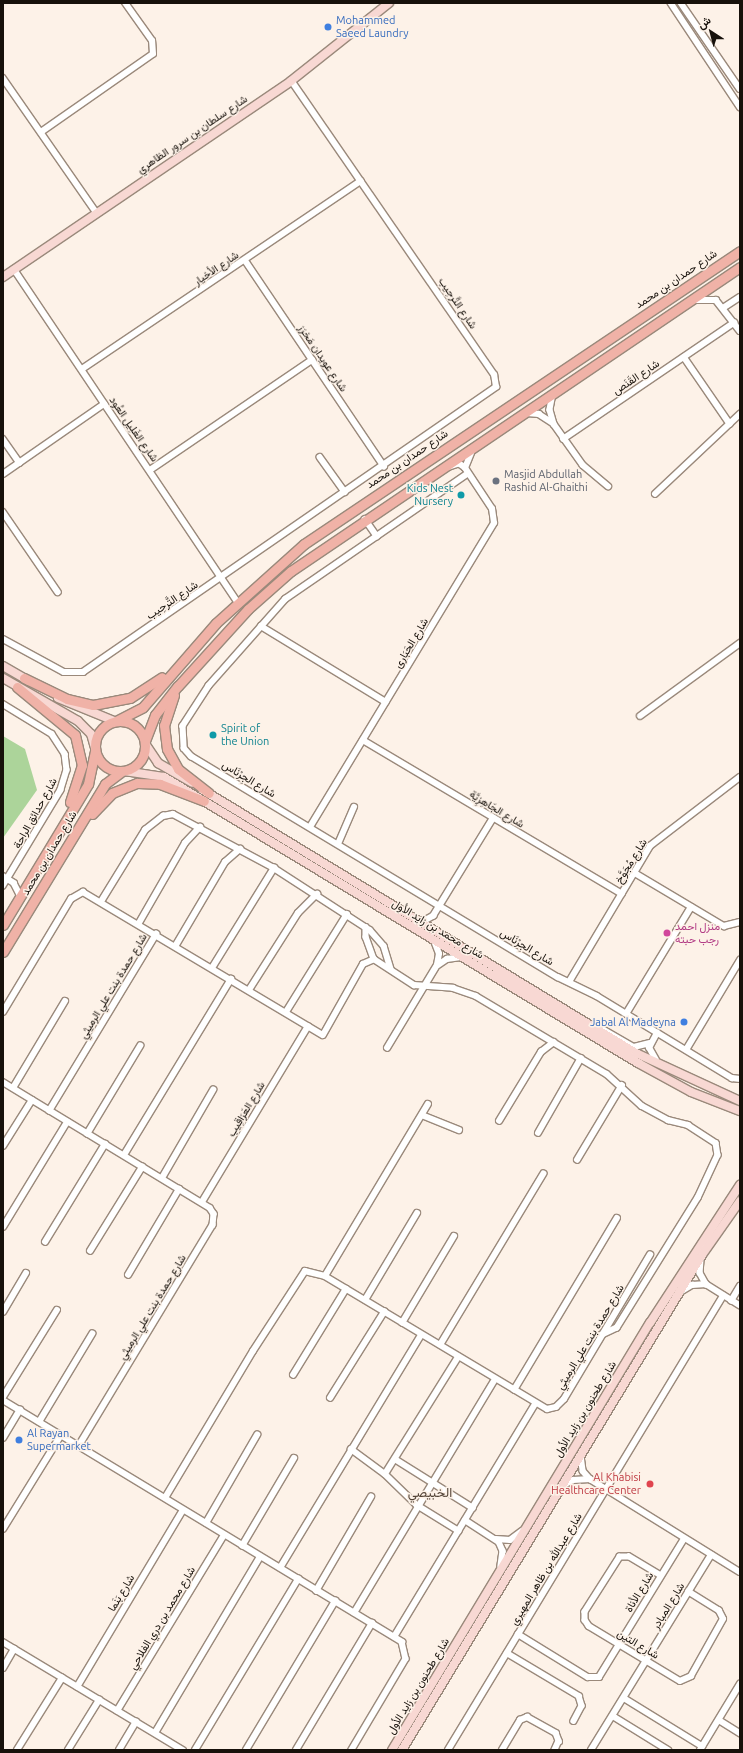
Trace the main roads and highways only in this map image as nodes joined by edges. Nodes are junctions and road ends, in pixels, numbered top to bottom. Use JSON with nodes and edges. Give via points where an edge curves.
{"nodes":[{"id":1,"x":740,"y":251,"type":"edge"},
{"id":2,"x":740,"y":260,"type":"edge"},
{"id":3,"x":740,"y":267,"type":"edge"},
{"id":4,"x":726,"y":276,"type":"junction"},
{"id":5,"x":192,"y":648,"type":"junction"},
{"id":6,"x":24,"y":678,"type":"road end"},
{"id":7,"x":17,"y":686,"type":"road end"},
{"id":8,"x":178,"y":686,"type":"junction"},
{"id":9,"x":115,"y":721,"type":"junction"},
{"id":10,"x":146,"y":743,"type":"junction"},
{"id":11,"x":95,"y":749,"type":"junction"},
{"id":12,"x":123,"y":772,"type":"junction"},
{"id":13,"x":54,"y":839,"type":"junction"},
{"id":14,"x":65,"y":848,"type":"junction"},
{"id":15,"x":3,"y":925,"type":"edge"},
{"id":16,"x":3,"y":952,"type":"edge"}],
"edges":[{"from":1,"to":5,"type":"main road","name":"شارع حمدان بن محمد","via":[[326,528],[237,601]]},
{"from":2,"to":4,"type":"main road"},
{"from":3,"to":4,"type":"main road"},
{"from":4,"to":8,"type":"main road","via":[[364,518],[306,560],[248,609]]},
{"from":5,"to":6,"type":"main road","via":[[149,688],[116,703],[93,705],[67,699]]},
{"from":5,"to":9,"type":"main road","name":"شارع حمدان بن محمد","via":[[143,707]]},
{"from":7,"to":13,"type":"main road","via":[[70,728],[82,755],[78,786]]},
{"from":8,"to":10,"type":"main road","via":[[153,719]]},
{"from":8,"to":14,"type":"main road","via":[[164,725],[167,749],[178,769],[206,797],[160,784],[130,785],[103,801]]},
{"from":9,"to":10,"type":"main road","via":[[133,724]]},
{"from":9,"to":11,"type":"main road","via":[[101,730]]},
{"from":10,"to":12,"type":"main road","via":[[140,762]]},
{"from":11,"to":12,"type":"main road","via":[[104,766]]},
{"from":11,"to":13,"type":"main road","name":"شارع حمدان بن محمد","via":[[90,778]]},
{"from":12,"to":14,"type":"main road","name":"شارع حمدان بن محمد","via":[[105,784]]},
{"from":13,"to":15,"type":"main road","name":"شارع حمدان بن محمد"},
{"from":14,"to":16,"type":"main road","name":"شارع حمدان بن محمد"}]}
